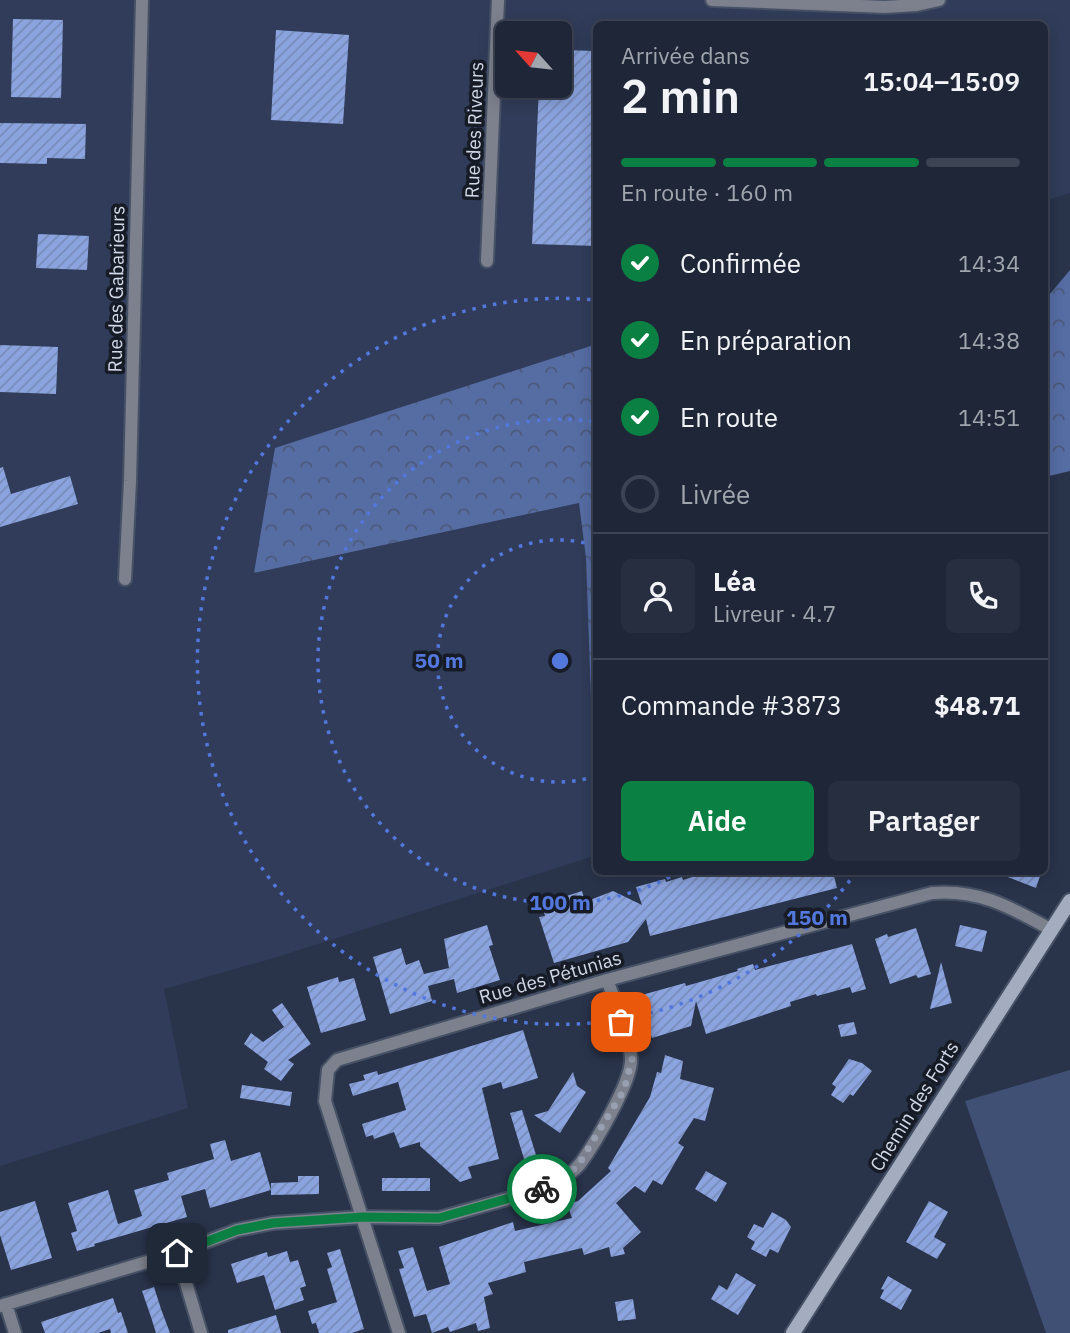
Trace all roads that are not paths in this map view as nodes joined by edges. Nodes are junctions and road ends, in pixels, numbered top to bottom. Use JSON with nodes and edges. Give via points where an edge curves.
{"nodes":[{"id":1,"x":142,"y":0,"type":"edge"},
{"id":2,"x":498,"y":0,"type":"edge"},
{"id":3,"x":712,"y":0,"type":"edge"},
{"id":4,"x":939,"y":0,"type":"edge"},
{"id":5,"x":487,"y":261,"type":"dead end"},
{"id":6,"x":125,"y":579,"type":"dead end"},
{"id":7,"x":1070,"y":901,"type":"edge"},
{"id":8,"x":1050,"y":929,"type":"junction"},
{"id":9,"x":607,"y":980,"type":"junction"},
{"id":10,"x":363,"y":1217,"type":"junction"},
{"id":11,"x":177,"y":1253,"type":"junction"},
{"id":12,"x":3,"y":1305,"type":"edge"},
{"id":13,"x":15,"y":1333,"type":"edge"},
{"id":14,"x":201,"y":1333,"type":"edge"},
{"id":15,"x":399,"y":1333,"type":"edge"},
{"id":16,"x":793,"y":1333,"type":"edge"}],
"edges":[{"from":1,"to":6,"type":"street","name":"Rue des Gabarieurs"},
{"from":2,"to":5,"type":"street","name":"Rue des Riveurs"},
{"from":3,"to":4,"type":"street","via":[[885,7]]},
{"from":7,"to":8,"type":"street","name":"Chemin des Forts"},
{"from":8,"to":9,"type":"street","name":"Rue des Pétunias","via":[[978,895],[932,893]]},
{"from":8,"to":16,"type":"street","name":"Chemin des Forts"},
{"from":9,"to":10,"type":"street","via":[[632,1059],[629,1074],[579,1164],[565,1178],[550,1187],[439,1218]]},
{"from":9,"to":10,"type":"street","name":"Rue des Pétunias","via":[[337,1059],[328,1070],[325,1101]]},
{"from":10,"to":11,"type":"street","via":[[273,1223],[237,1230]]},
{"from":10,"to":15,"type":"street","name":"Rue des Pétunias"},
{"from":11,"to":12,"type":"street"},
{"from":11,"to":14,"type":"street"},
{"from":12,"to":13,"type":"street"}]}
